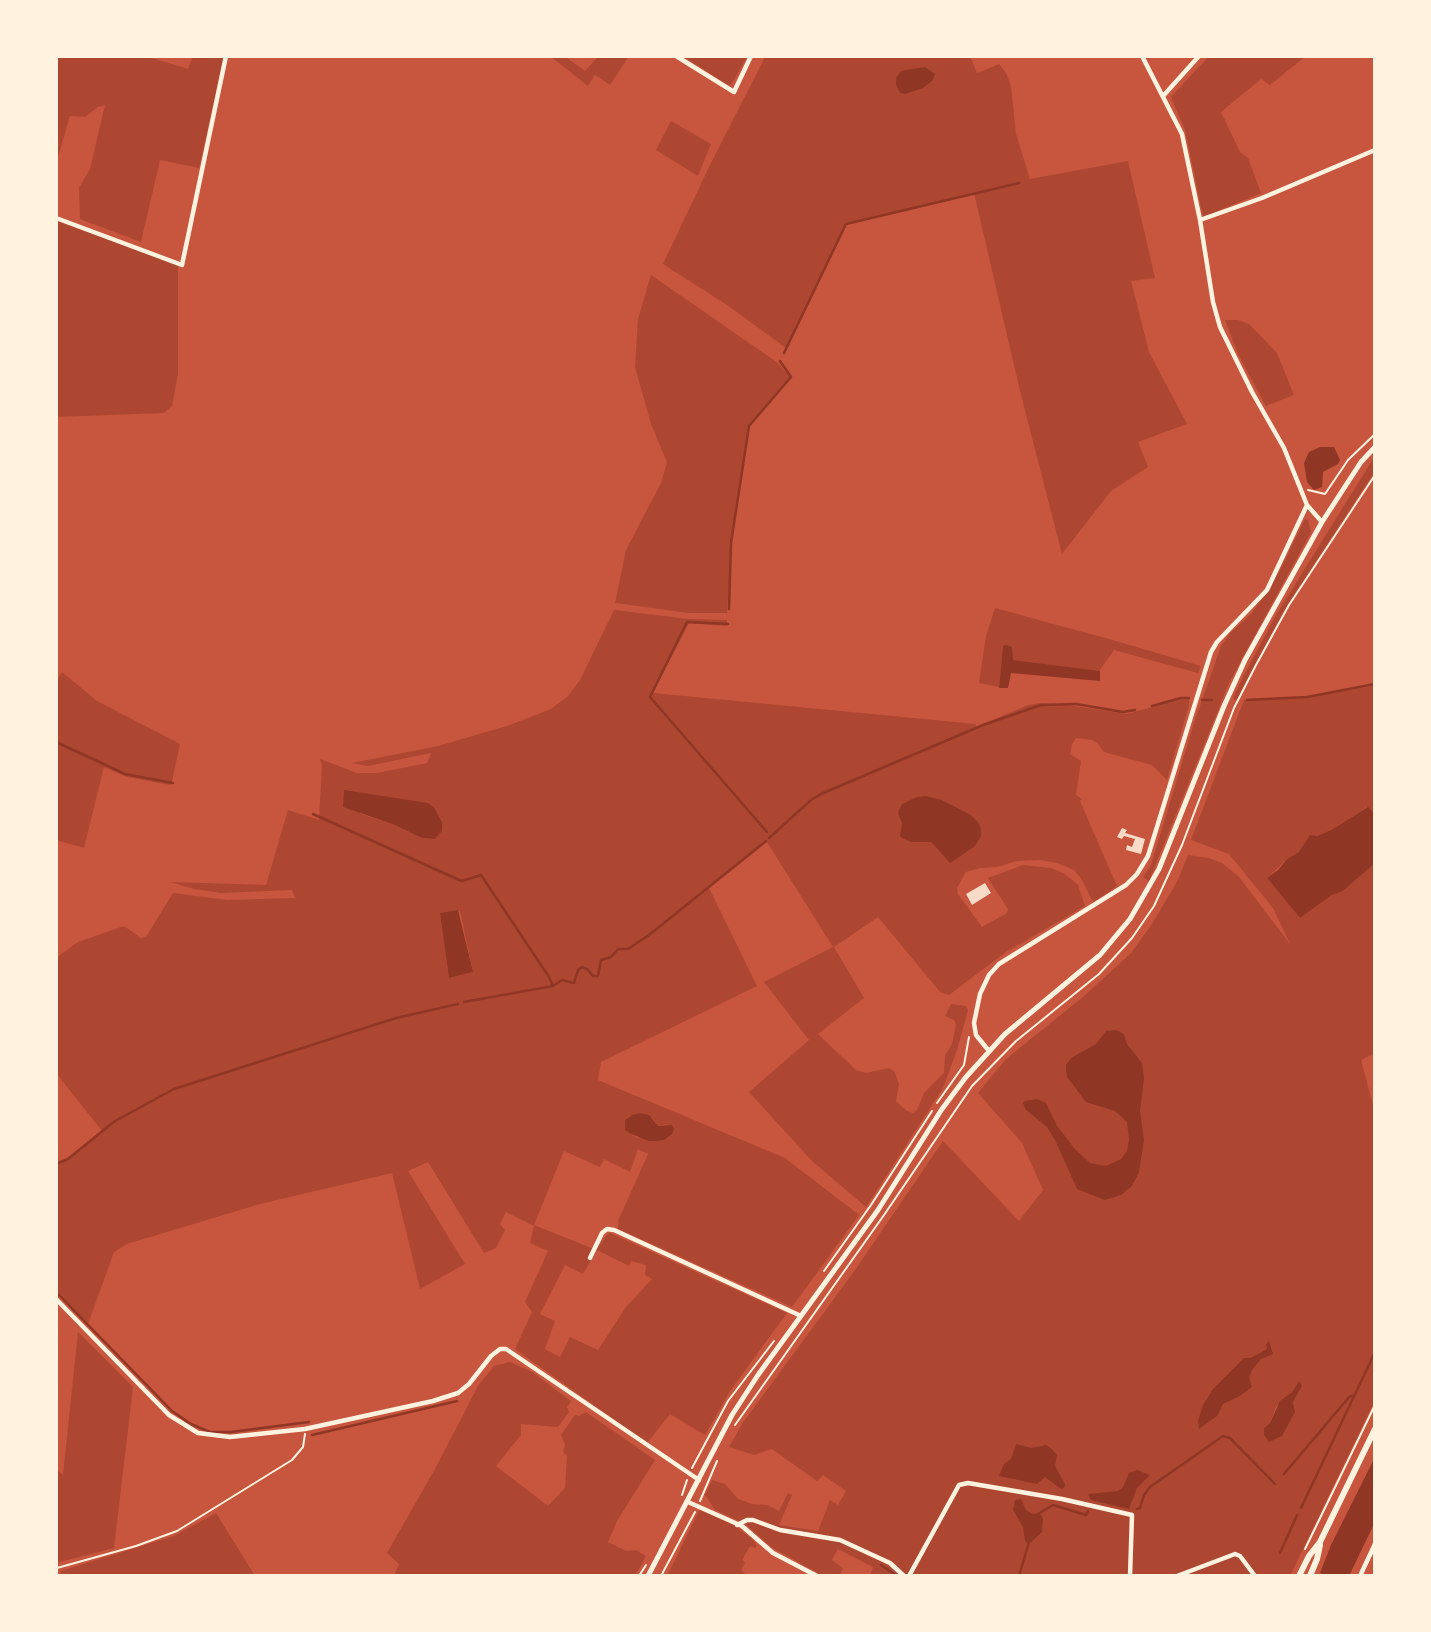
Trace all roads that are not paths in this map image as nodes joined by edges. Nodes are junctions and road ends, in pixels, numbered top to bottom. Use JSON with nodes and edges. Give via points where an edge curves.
{"nodes":[{"id":1,"x":226,"y":56,"type":"edge"},
{"id":2,"x":676,"y":56,"type":"edge"},
{"id":3,"x":751,"y":56,"type":"edge"},
{"id":4,"x":1142,"y":56,"type":"edge"},
{"id":5,"x":1199,"y":56,"type":"edge"},
{"id":6,"x":1164,"y":95,"type":"junction"},
{"id":7,"x":1375,"y":150,"type":"edge"},
{"id":8,"x":56,"y":218,"type":"edge"},
{"id":9,"x":1200,"y":220,"type":"junction"},
{"id":10,"x":1375,"y":447,"type":"edge"},
{"id":11,"x":1307,"y":505,"type":"junction"},
{"id":12,"x":1322,"y":522,"type":"junction"},
{"id":13,"x":989,"y":1051,"type":"junction"},
{"id":14,"x":590,"y":1258,"type":"dead end"},
{"id":15,"x":56,"y":1298,"type":"edge"},
{"id":16,"x":802,"y":1317,"type":"junction"},
{"id":17,"x":1375,"y":1429,"type":"edge"},
{"id":18,"x":699,"y":1480,"type":"junction"},
{"id":19,"x":688,"y":1502,"type":"junction"},
{"id":20,"x":737,"y":1525,"type":"junction"},
{"id":21,"x":1320,"y":1542,"type":"junction"},
{"id":22,"x":1375,"y":1544,"type":"edge"},
{"id":23,"x":648,"y":1576,"type":"edge"},
{"id":24,"x":817,"y":1576,"type":"edge"},
{"id":25,"x":906,"y":1576,"type":"edge"},
{"id":26,"x":1130,"y":1576,"type":"edge"},
{"id":27,"x":1177,"y":1576,"type":"edge"},
{"id":28,"x":1255,"y":1576,"type":"edge"},
{"id":29,"x":1299,"y":1576,"type":"edge"},
{"id":30,"x":1310,"y":1576,"type":"edge"},
{"id":31,"x":1360,"y":1576,"type":"edge"}],
"edges":[{"from":1,"to":8,"type":"street","via":[[182,265]]},
{"from":2,"to":3,"type":"street","via":[[734,92]]},
{"from":4,"to":6,"type":"street"},
{"from":5,"to":6,"type":"street"},
{"from":6,"to":9,"type":"street","via":[[1182,134]]},
{"from":7,"to":9,"type":"street"},
{"from":9,"to":11,"type":"street","via":[[1220,327],[1284,448]]},
{"from":10,"to":12,"type":"street"},
{"from":11,"to":12,"type":"street"},
{"from":11,"to":13,"type":"street","via":[[1267,590],[1217,642],[1149,856],[1126,885],[999,964],[989,975],[974,1023],[976,1035]]},
{"from":12,"to":13,"type":"street","via":[[1224,706],[1158,869],[1130,919],[1100,955]]},
{"from":13,"to":16,"type":"street","via":[[942,1109]]},
{"from":14,"to":16,"type":"street","via":[[602,1233],[614,1230]]},
{"from":15,"to":18,"type":"street","via":[[169,1415],[208,1436],[305,1430],[433,1401],[458,1392],[491,1356],[506,1349]]},
{"from":16,"to":18,"type":"street","via":[[732,1415]]},
{"from":17,"to":21,"type":"main road"},
{"from":18,"to":19,"type":"street"},
{"from":19,"to":20,"type":"street"},
{"from":19,"to":23,"type":"street"},
{"from":20,"to":24,"type":"street","via":[[773,1553]]},
{"from":20,"to":25,"type":"street","via":[[753,1520],[840,1540],[890,1563]]},
{"from":21,"to":29,"type":"main road"},
{"from":21,"to":30,"type":"main road"},
{"from":22,"to":31,"type":"street"},
{"from":25,"to":26,"type":"street","via":[[959,1485],[968,1483],[1132,1515]]},
{"from":27,"to":28,"type":"street","via":[[1235,1554]]}]}
